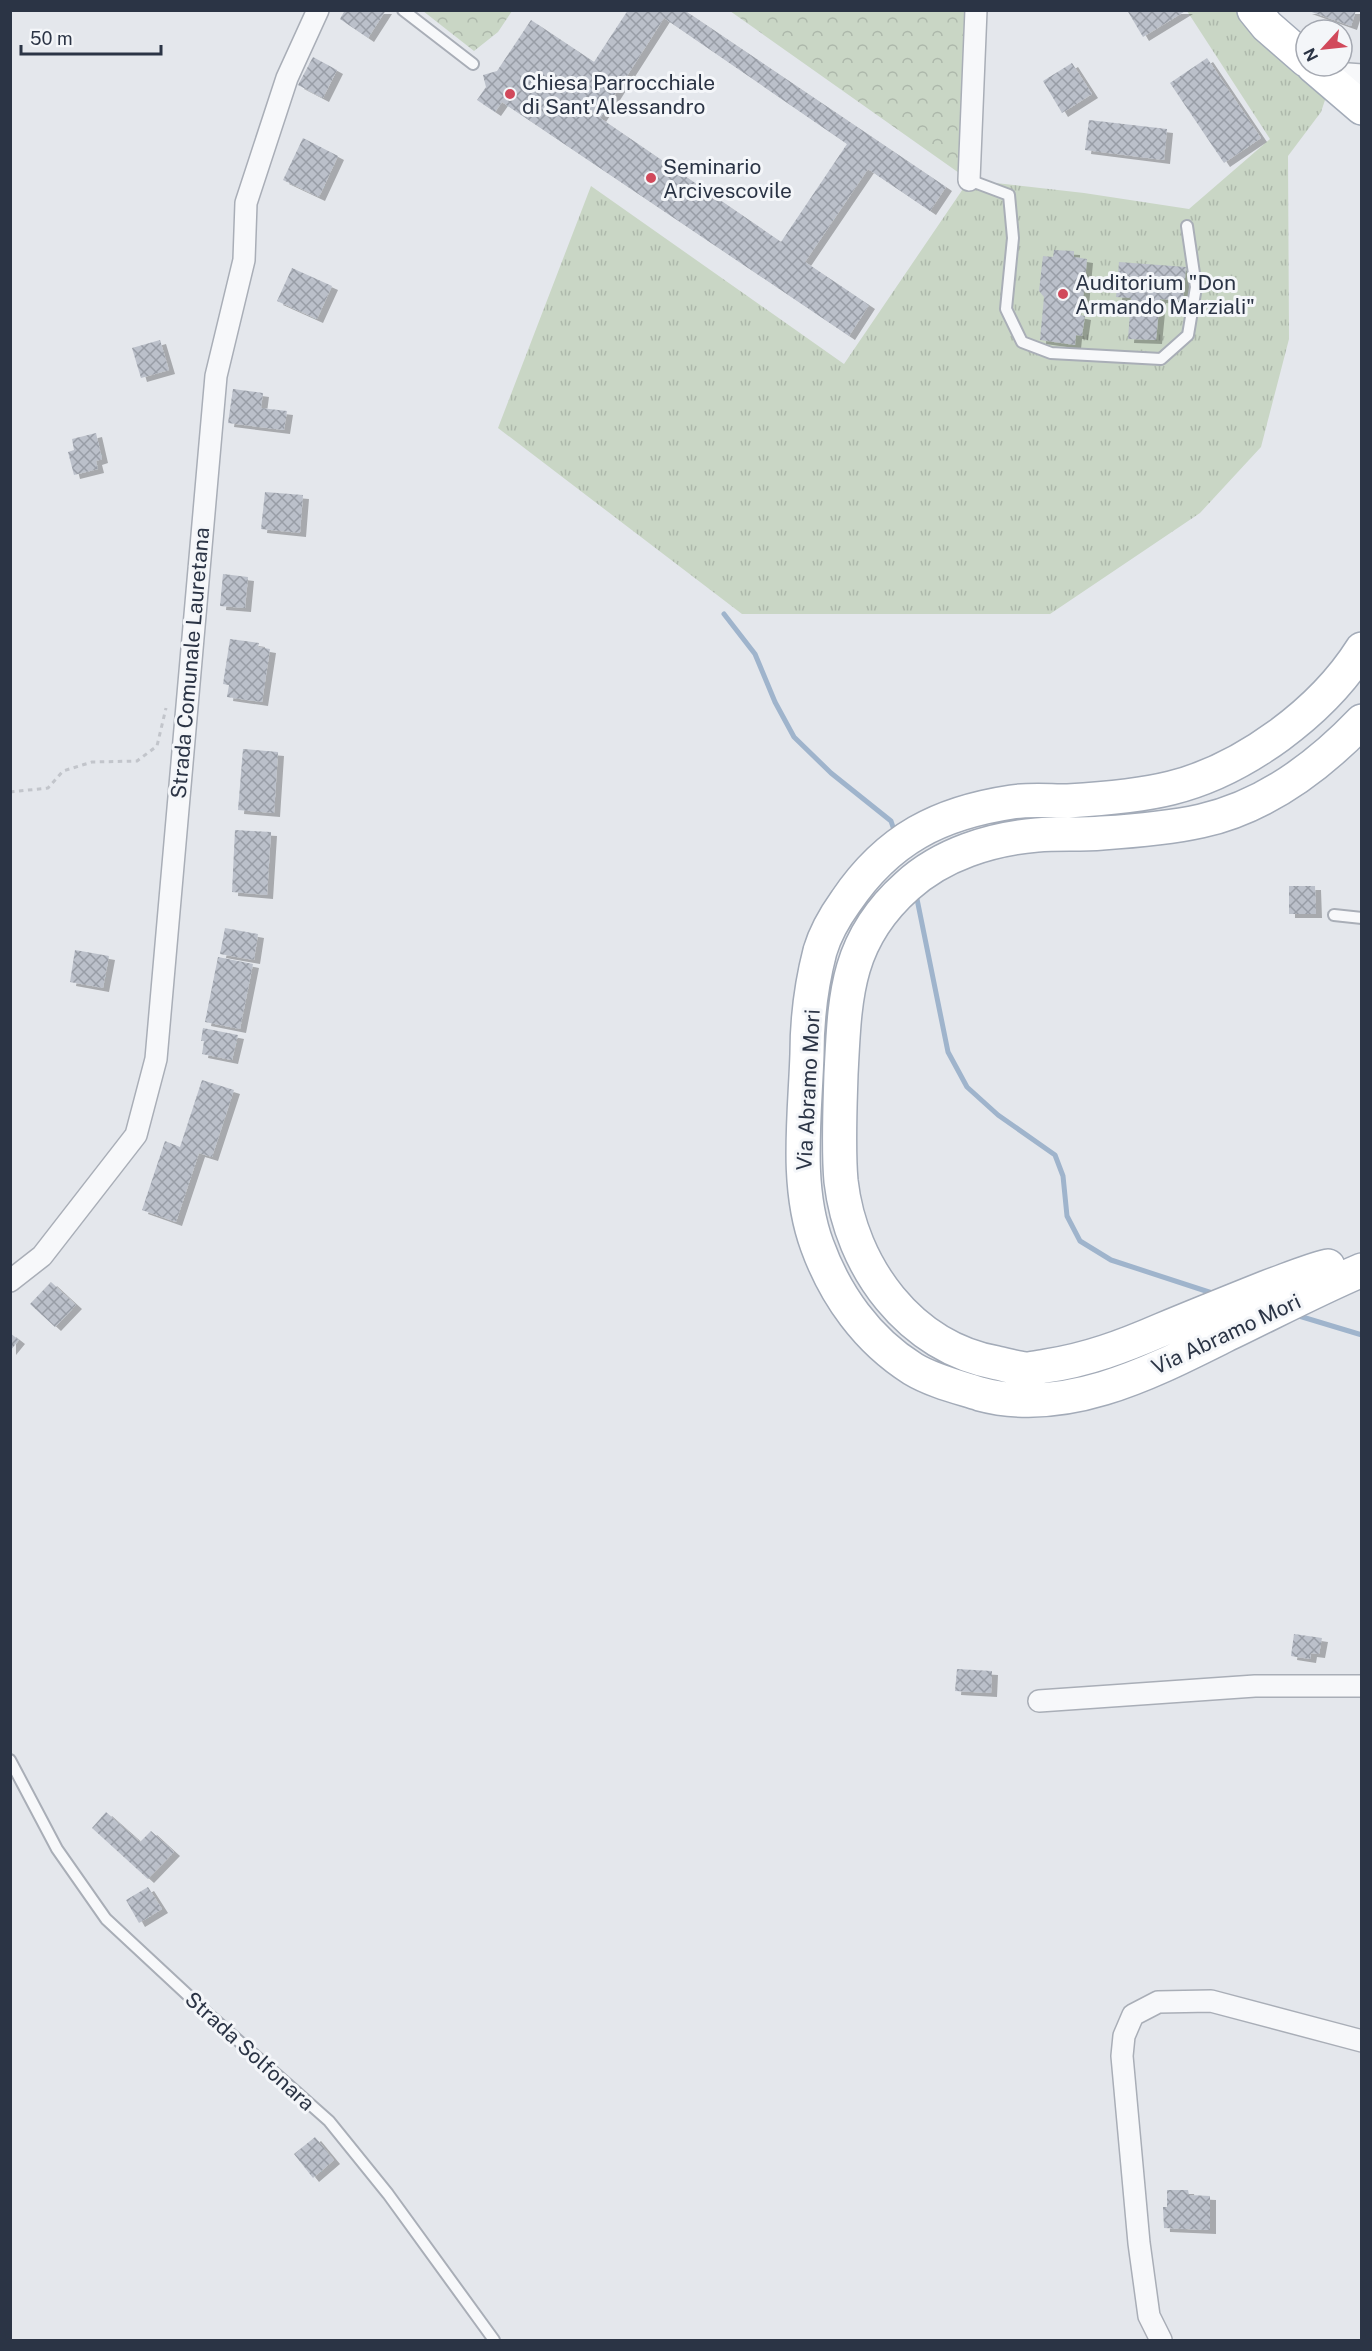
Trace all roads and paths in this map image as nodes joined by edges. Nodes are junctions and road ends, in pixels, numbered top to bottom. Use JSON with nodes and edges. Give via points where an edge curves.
{"nodes":[{"id":1,"x":318,"y":10,"type":"edge"},
{"id":2,"x":403,"y":10,"type":"edge"},
{"id":3,"x":976,"y":10,"type":"edge"},
{"id":4,"x":1254,"y":10,"type":"edge"},
{"id":5,"x":1294,"y":49,"type":"edge"},
{"id":6,"x":473,"y":64,"type":"dead end"},
{"id":7,"x":1327,"y":78,"type":"edge"},
{"id":8,"x":1362,"y":108,"type":"edge"},
{"id":9,"x":969,"y":180,"type":"joint"},
{"id":10,"x":1187,"y":226,"type":"dead end"},
{"id":11,"x":1362,"y":649,"type":"edge"},
{"id":12,"x":167,"y":704,"type":"dead end"},
{"id":13,"x":1362,"y":721,"type":"edge"},
{"id":14,"x":10,"y":792,"type":"edge"},
{"id":15,"x":1334,"y":915,"type":"dead end"},
{"id":16,"x":1362,"y":918,"type":"edge"},
{"id":17,"x":1362,"y":1257,"type":"edge"},
{"id":18,"x":1362,"y":1270,"type":"edge"},
{"id":19,"x":10,"y":1281,"type":"edge"},
{"id":20,"x":1362,"y":1686,"type":"edge"},
{"id":21,"x":1039,"y":1701,"type":"dead end"},
{"id":22,"x":10,"y":1760,"type":"edge"},
{"id":23,"x":1362,"y":2041,"type":"edge"},
{"id":24,"x":494,"y":2340,"type":"edge"},
{"id":25,"x":1161,"y":2340,"type":"edge"}],
"edges":[{"from":1,"to":19,"type":"street","name":"Strada Comunale Lauretana","via":[[287,78],[246,203],[244,260],[216,376],[156,1059],[136,1135],[42,1256]]},
{"from":2,"to":6,"type":"lane"},
{"from":3,"to":9,"type":"street"},
{"from":4,"to":5,"type":"main road"},
{"from":7,"to":8,"type":"main road"},
{"from":9,"to":10,"type":"lane","via":[[1009,195],[1013,238],[1006,309],[1022,342],[1051,353],[1161,359],[1188,335],[1196,287]]},
{"from":11,"to":18,"type":"main road","name":"Via Abramo Mori","via":[[1304,716],[1262,747],[1218,772],[1171,788],[1071,801],[1015,801],[960,813],[912,834],[883,855],[838,911],[820,948],[807,1030],[804,1179],[807,1219],[824,1263],[846,1304],[877,1342],[915,1370],[951,1386],[999,1399],[1051,1400],[1105,1389],[1172,1362]]},
{"from":12,"to":14,"type":"path","via":[[157,746],[137,761],[92,762],[63,771],[48,788]]},
{"from":13,"to":17,"type":"main road","name":"Via Abramo Mori","via":[[1336,748],[1249,805],[1203,820],[1156,828],[1037,835],[984,844],[936,865],[907,886],[862,942],[849,977],[840,1094],[841,1182],[853,1232],[872,1275],[905,1317],[942,1344],[979,1360],[1026,1369],[1074,1362],[1124,1346],[1314,1269]]},
{"from":15,"to":16,"type":"lane"},
{"from":20,"to":21,"type":"street","via":[[1255,1686]]},
{"from":22,"to":24,"type":"lane","name":"Strada Solfonara","via":[[57,1849],[106,1919],[328,2121],[388,2194]]},
{"from":23,"to":25,"type":"street","via":[[1211,2001],[1158,2002],[1133,2015],[1124,2036],[1122,2056],[1149,2316]]}]}
